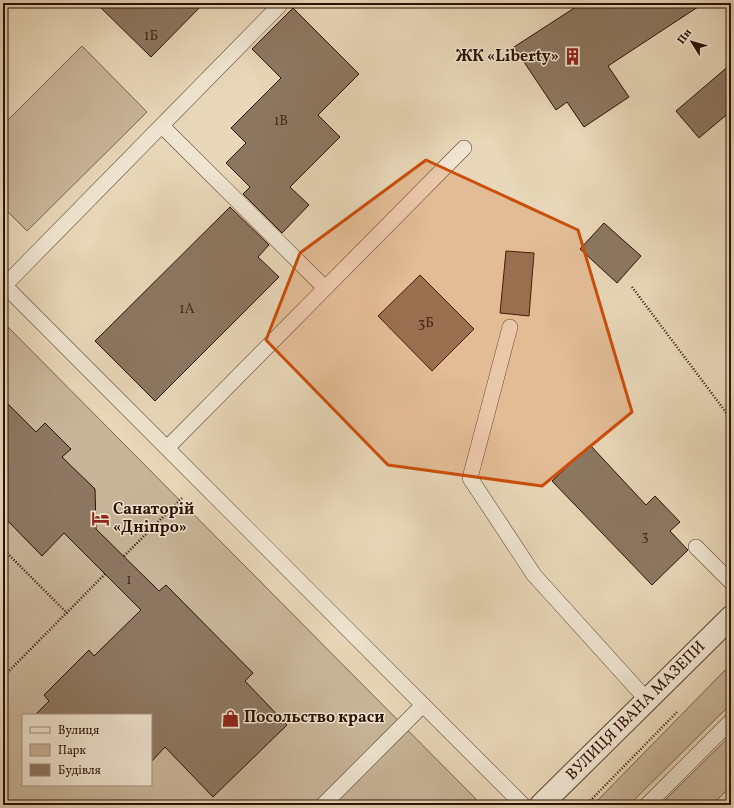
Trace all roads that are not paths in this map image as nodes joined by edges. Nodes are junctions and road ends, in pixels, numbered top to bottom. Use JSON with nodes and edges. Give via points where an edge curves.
{"nodes":[{"id":1,"x":279,"y":6,"type":"dead end"},
{"id":2,"x":162,"y":126,"type":"junction"},
{"id":3,"x":464,"y":148,"type":"dead end"},
{"id":4,"x":4,"y":284,"type":"edge"},
{"id":5,"x":325,"y":288,"type":"junction"},
{"id":6,"x":510,"y":327,"type":"dead end"},
{"id":7,"x":167,"y":448,"type":"junction"},
{"id":8,"x":696,"y":547,"type":"dead end"},
{"id":9,"x":731,"y":582,"type":"edge"},
{"id":10,"x":731,"y":617,"type":"edge"},
{"id":11,"x":647,"y":700,"type":"junction"},
{"id":12,"x":423,"y":705,"type":"junction"},
{"id":13,"x":731,"y":721,"type":"edge"},
{"id":14,"x":322,"y":805,"type":"edge"},
{"id":15,"x":523,"y":805,"type":"edge"},
{"id":16,"x":541,"y":805,"type":"edge"},
{"id":17,"x":647,"y":805,"type":"edge"}],
"edges":[{"from":1,"to":2,"type":"lane"},
{"from":2,"to":4,"type":"lane"},
{"from":2,"to":5,"type":"lane"},
{"from":3,"to":5,"type":"lane"},
{"from":4,"to":7,"type":"lane"},
{"from":5,"to":7,"type":"lane"},
{"from":6,"to":11,"type":"lane","via":[[470,478],[534,575]]},
{"from":7,"to":12,"type":"lane"},
{"from":8,"to":9,"type":"lane"},
{"from":10,"to":11,"type":"street","name":"ВУЛИЦЯ ІВАНА МАЗЕПИ"},
{"from":11,"to":16,"type":"street","name":"ВУЛИЦЯ ІВАНА МАЗЕПИ"},
{"from":12,"to":14,"type":"lane"},
{"from":12,"to":15,"type":"lane"},
{"from":13,"to":17,"type":"lane"}]}
